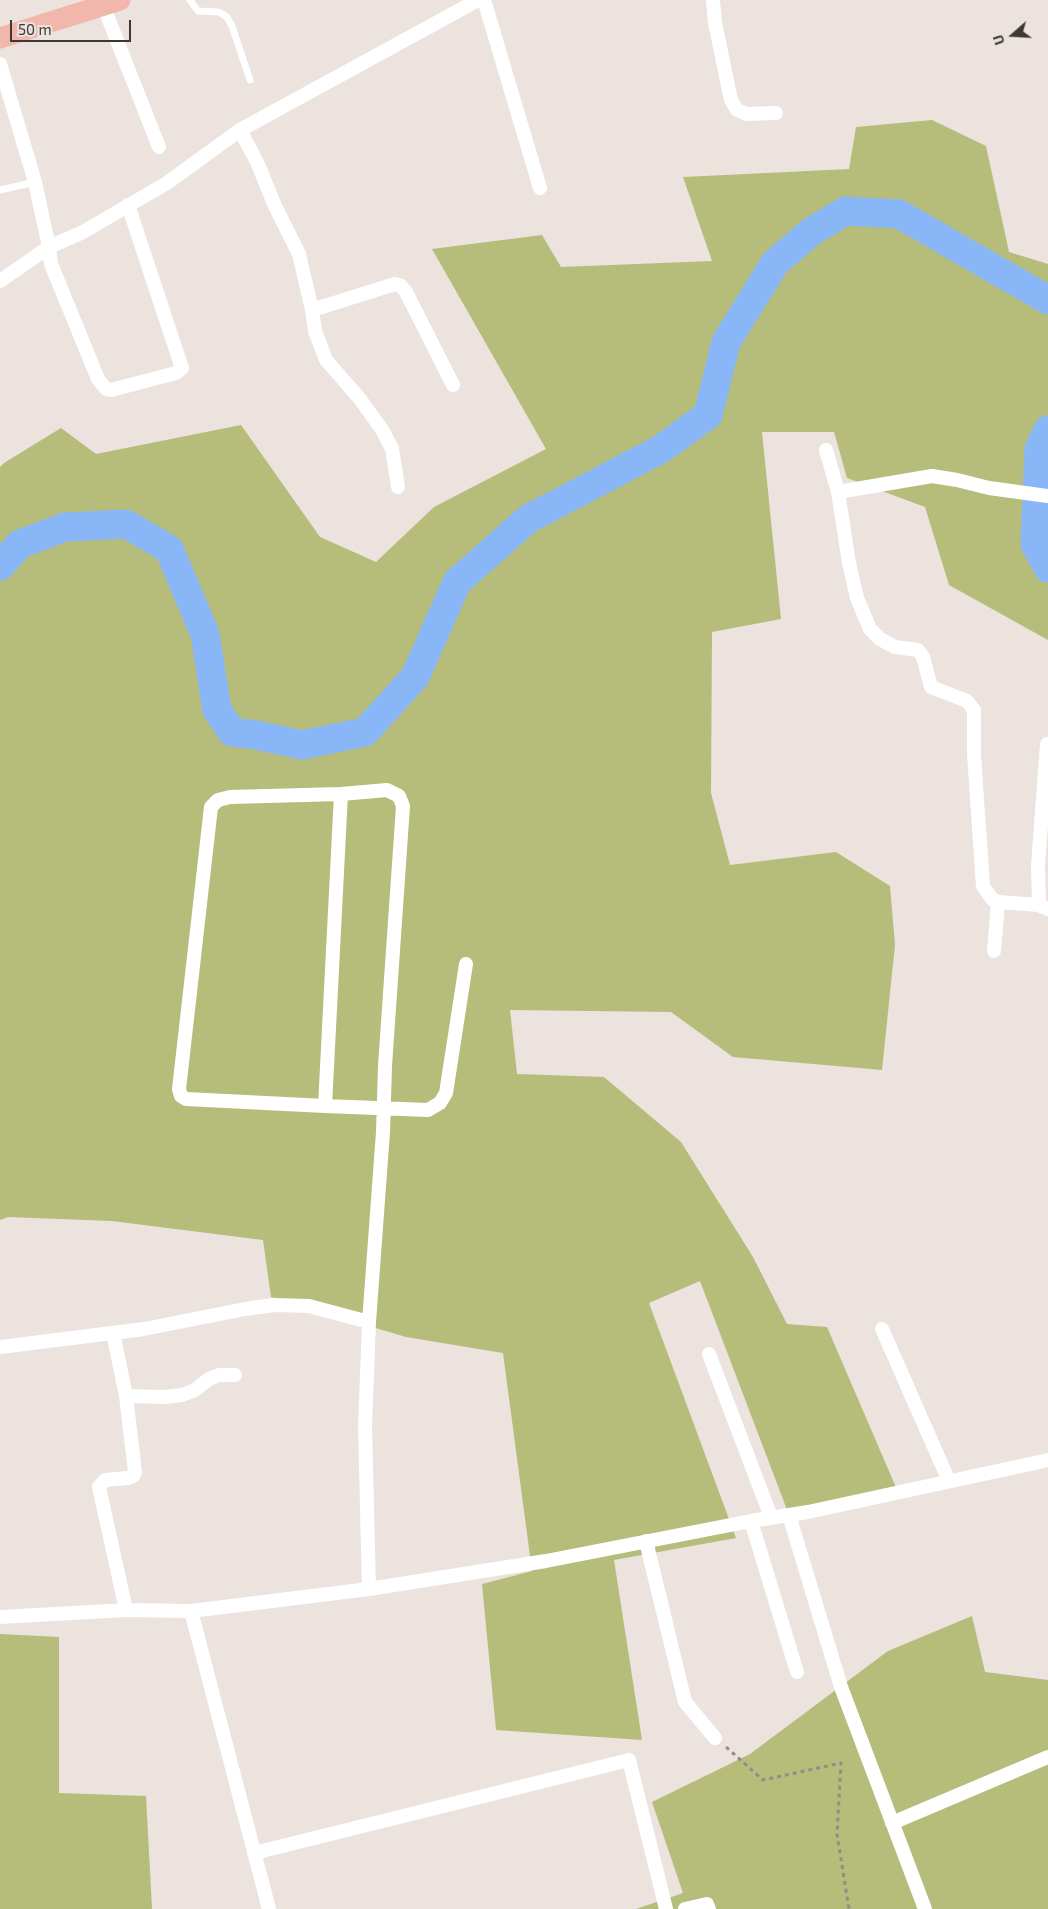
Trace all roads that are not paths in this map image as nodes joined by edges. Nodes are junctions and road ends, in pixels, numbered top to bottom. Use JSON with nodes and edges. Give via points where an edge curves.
{"nodes":[{"id":1,"x":190,"y":0,"type":"edge"},
{"id":2,"x":478,"y":0,"type":"edge"},
{"id":3,"x":484,"y":0,"type":"edge"},
{"id":4,"x":713,"y":0,"type":"edge"},
{"id":5,"x":112,"y":3,"type":"edge"},
{"id":6,"x":0,"y":38,"type":"edge"},
{"id":7,"x":0,"y":64,"type":"edge"},
{"id":8,"x":250,"y":80,"type":"dead end"},
{"id":9,"x":776,"y":113,"type":"dead end"},
{"id":10,"x":240,"y":130,"type":"junction"},
{"id":11,"x":159,"y":147,"type":"dead end"},
{"id":12,"x":35,"y":182,"type":"junction"},
{"id":13,"x":540,"y":188,"type":"dead end"},
{"id":14,"x":0,"y":190,"type":"edge"},
{"id":15,"x":128,"y":206,"type":"junction"},
{"id":16,"x":50,"y":247,"type":"junction"},
{"id":17,"x":1,"y":278,"type":"edge"},
{"id":18,"x":312,"y":310,"type":"junction"},
{"id":19,"x":453,"y":385,"type":"dead end"},
{"id":20,"x":826,"y":450,"type":"dead end"},
{"id":21,"x":398,"y":487,"type":"dead end"},
{"id":22,"x":838,"y":492,"type":"junction"},
{"id":23,"x":1048,"y":496,"type":"edge"},
{"id":24,"x":1047,"y":744,"type":"edge"},
{"id":25,"x":341,"y":794,"type":"junction"},
{"id":26,"x":998,"y":902,"type":"junction"},
{"id":27,"x":1044,"y":907,"type":"edge"},
{"id":28,"x":994,"y":951,"type":"dead end"},
{"id":29,"x":466,"y":964,"type":"dead end"},
{"id":30,"x":325,"y":1106,"type":"junction"},
{"id":31,"x":383,"y":1109,"type":"junction"},
{"id":32,"x":369,"y":1322,"type":"junction"},
{"id":33,"x":882,"y":1329,"type":"dead end"},
{"id":34,"x":113,"y":1333,"type":"junction"},
{"id":35,"x":0,"y":1347,"type":"edge"},
{"id":36,"x":709,"y":1354,"type":"dead end"},
{"id":37,"x":235,"y":1375,"type":"dead end"},
{"id":38,"x":126,"y":1396,"type":"junction"},
{"id":39,"x":1048,"y":1460,"type":"edge"},
{"id":40,"x":949,"y":1481,"type":"junction"},
{"id":41,"x":789,"y":1515,"type":"junction"},
{"id":42,"x":771,"y":1517,"type":"junction"},
{"id":43,"x":751,"y":1521,"type":"junction"},
{"id":44,"x":646,"y":1541,"type":"junction"},
{"id":45,"x":369,"y":1590,"type":"junction"},
{"id":46,"x":126,"y":1610,"type":"junction"},
{"id":47,"x":191,"y":1611,"type":"junction"},
{"id":48,"x":0,"y":1617,"type":"edge"},
{"id":49,"x":797,"y":1672,"type":"dead end"},
{"id":50,"x":715,"y":1738,"type":"road end"},
{"id":51,"x":1048,"y":1757,"type":"edge"},
{"id":52,"x":892,"y":1823,"type":"junction"},
{"id":53,"x":254,"y":1852,"type":"junction"},
{"id":54,"x":269,"y":1909,"type":"edge"},
{"id":55,"x":666,"y":1909,"type":"edge"},
{"id":56,"x":685,"y":1909,"type":"edge"},
{"id":57,"x":709,"y":1909,"type":"edge"},
{"id":58,"x":925,"y":1909,"type":"edge"}],
"edges":[{"from":1,"to":8,"type":"lane","via":[[198,11],[219,12],[227,18]]},
{"from":2,"to":10,"type":"street"},
{"from":3,"to":13,"type":"street"},
{"from":4,"to":9,"type":"street","via":[[731,100],[737,110],[747,114]]},
{"from":5,"to":6,"type":"main road"},
{"from":5,"to":11,"type":"street"},
{"from":7,"to":12,"type":"street"},
{"from":10,"to":15,"type":"street"},
{"from":10,"to":18,"type":"street","via":[[299,254]]},
{"from":12,"to":14,"type":"lane"},
{"from":12,"to":16,"type":"street"},
{"from":15,"to":16,"type":"street"},
{"from":15,"to":16,"type":"street","via":[[180,360],[182,368],[176,373],[106,389],[98,379],[51,264]]},
{"from":16,"to":17,"type":"street"},
{"from":18,"to":19,"type":"street","via":[[395,284],[400,286]]},
{"from":18,"to":21,"type":"street","via":[[315,331],[326,360],[367,409],[392,449]]},
{"from":20,"to":22,"type":"street"},
{"from":22,"to":23,"type":"street","via":[[932,476]]},
{"from":22,"to":26,"type":"street","via":[[857,598],[870,629],[895,647],[918,650],[931,687],[967,701],[974,710],[983,886]]},
{"from":24,"to":27,"type":"street","via":[[1038,866]]},
{"from":25,"to":30,"type":"street"},
{"from":25,"to":30,"type":"street","via":[[230,797],[218,800],[211,807],[179,1089],[186,1100]]},
{"from":25,"to":31,"type":"street","via":[[387,790],[399,796],[403,806]]},
{"from":26,"to":27,"type":"street"},
{"from":26,"to":28,"type":"street"},
{"from":29,"to":31,"type":"street","via":[[446,1093],[440,1103],[428,1110]]},
{"from":30,"to":31,"type":"street"},
{"from":31,"to":32,"type":"street"},
{"from":32,"to":34,"type":"street","via":[[310,1306],[274,1305]]},
{"from":32,"to":45,"type":"street","via":[[365,1427]]},
{"from":33,"to":40,"type":"street"},
{"from":34,"to":35,"type":"street"},
{"from":34,"to":38,"type":"street"},
{"from":36,"to":42,"type":"street"},
{"from":37,"to":38,"type":"street","via":[[219,1375],[182,1395]]},
{"from":38,"to":46,"type":"street","via":[[136,1472],[128,1478],[105,1480],[99,1487]]},
{"from":39,"to":40,"type":"street"},
{"from":40,"to":41,"type":"street"},
{"from":41,"to":42,"type":"street"},
{"from":41,"to":52,"type":"street","via":[[841,1686]]},
{"from":42,"to":43,"type":"street"},
{"from":43,"to":44,"type":"street"},
{"from":43,"to":49,"type":"street"},
{"from":44,"to":45,"type":"street"},
{"from":44,"to":50,"type":"street","via":[[685,1702]]},
{"from":45,"to":47,"type":"street"},
{"from":46,"to":47,"type":"street"},
{"from":46,"to":48,"type":"street"},
{"from":47,"to":53,"type":"street"},
{"from":51,"to":52,"type":"street"},
{"from":52,"to":58,"type":"street"},
{"from":53,"to":54,"type":"street"},
{"from":53,"to":55,"type":"street","via":[[629,1760]]},
{"from":56,"to":57,"type":"street","via":[[707,1904]]}]}
